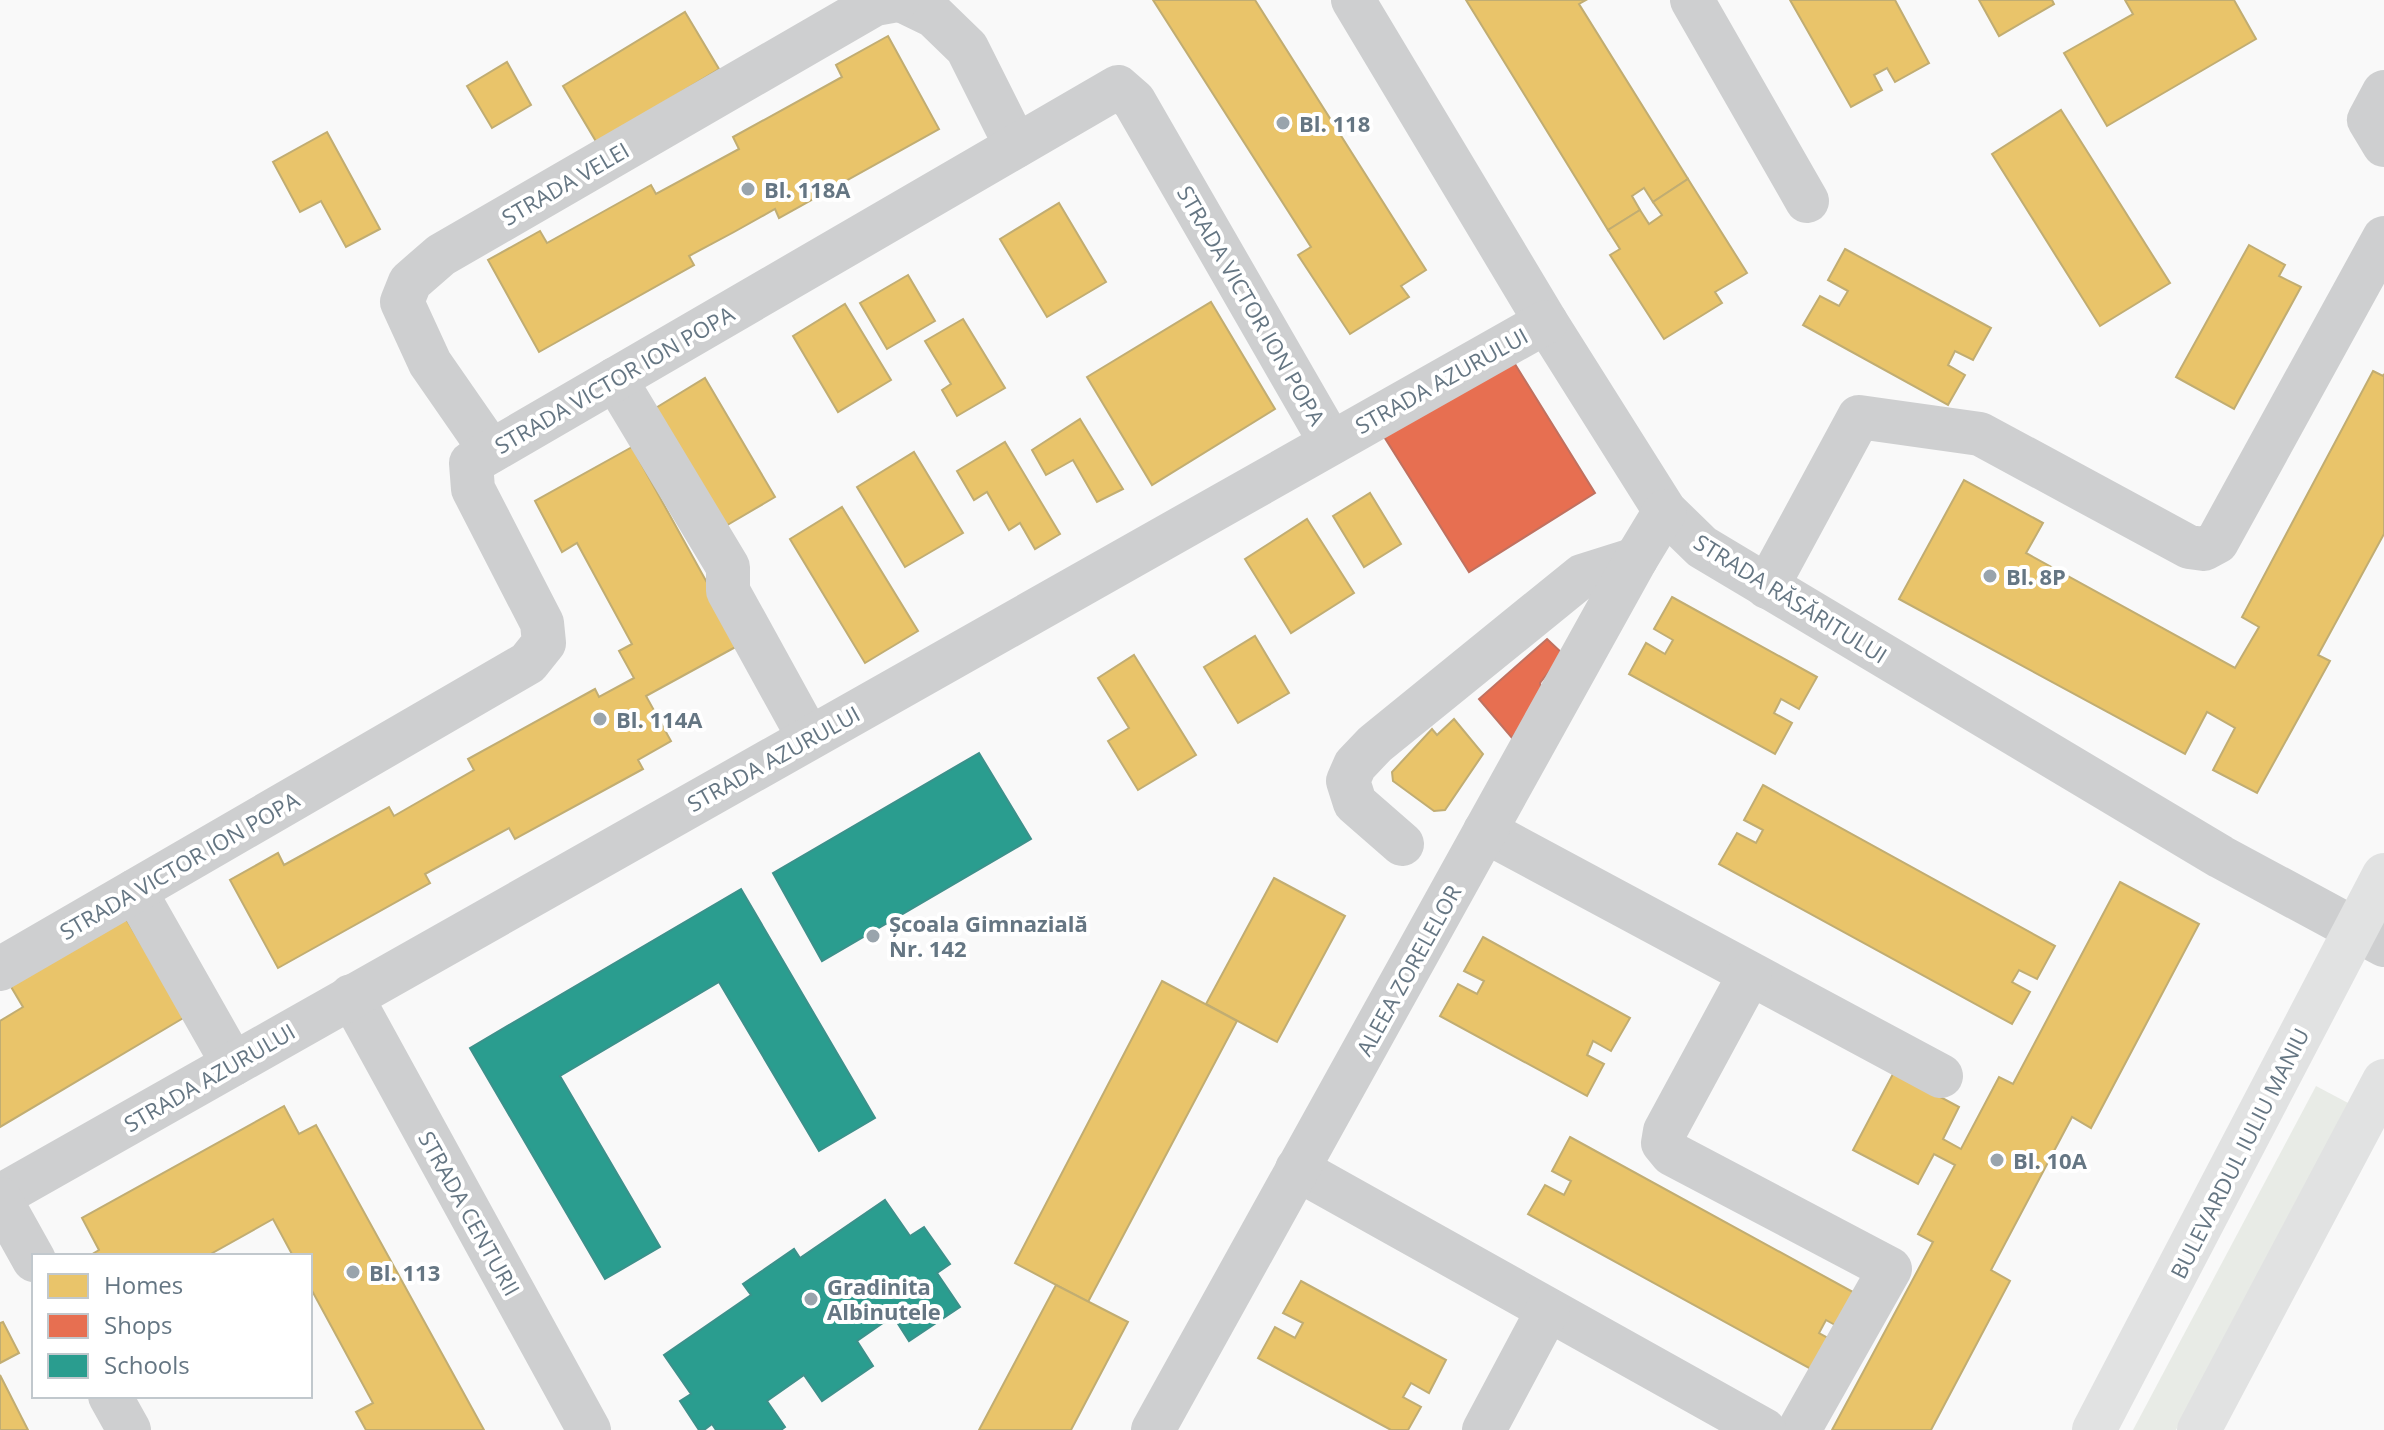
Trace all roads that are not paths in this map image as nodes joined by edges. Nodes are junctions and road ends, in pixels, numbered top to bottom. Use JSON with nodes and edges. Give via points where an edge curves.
{"nodes":[{"id":1,"x":899,"y":0,"type":"edge"},
{"id":2,"x":1353,"y":0,"type":"edge"},
{"id":3,"x":1692,"y":0,"type":"edge"},
{"id":4,"x":2384,"y":92,"type":"edge"},
{"id":5,"x":2384,"y":145,"type":"edge"},
{"id":6,"x":1016,"y":146,"type":"junction"},
{"id":7,"x":1807,"y":201,"type":"dead end"},
{"id":8,"x":2384,"y":238,"type":"edge"},
{"id":9,"x":1546,"y":322,"type":"junction"},
{"id":10,"x":615,"y":379,"type":"junction"},
{"id":11,"x":1331,"y":443,"type":"junction"},
{"id":12,"x":491,"y":451,"type":"junction"},
{"id":13,"x":1665,"y":511,"type":"junction"},
{"id":14,"x":1636,"y":559,"type":"junction"},
{"id":15,"x":1767,"y":587,"type":"junction"},
{"id":16,"x":809,"y":738,"type":"junction"},
{"id":17,"x":1485,"y":831,"type":"junction"},
{"id":18,"x":1402,"y":844,"type":"dead end"},
{"id":19,"x":2384,"y":875,"type":"edge"},
{"id":20,"x":135,"y":891,"type":"junction"},
{"id":21,"x":2370,"y":938,"type":"edge"},
{"id":22,"x":0,"y":969,"type":"edge"},
{"id":23,"x":1750,"y":974,"type":"junction"},
{"id":24,"x":351,"y":996,"type":"junction"},
{"id":25,"x":233,"y":1064,"type":"junction"},
{"id":26,"x":1941,"y":1076,"type":"dead end"},
{"id":27,"x":2384,"y":1081,"type":"edge"},
{"id":28,"x":1297,"y":1169,"type":"junction"},
{"id":29,"x":0,"y":1198,"type":"edge"},
{"id":30,"x":32,"y":1256,"type":"edge"},
{"id":31,"x":1548,"y":1310,"type":"junction"},
{"id":32,"x":111,"y":1398,"type":"edge"},
{"id":33,"x":129,"y":1430,"type":"edge"},
{"id":34,"x":589,"y":1430,"type":"edge"},
{"id":35,"x":1153,"y":1430,"type":"edge"},
{"id":36,"x":1484,"y":1430,"type":"edge"},
{"id":37,"x":1764,"y":1430,"type":"edge"},
{"id":38,"x":1799,"y":1430,"type":"edge"},
{"id":39,"x":2094,"y":1430,"type":"edge"},
{"id":40,"x":2199,"y":1430,"type":"edge"}],
"edges":[{"from":1,"to":6,"type":"street","name":"STRADA VELEI","via":[[934,16],[967,48]]},
{"from":1,"to":12,"type":"street","name":"STRADA VELEI","via":[[875,4],[441,255],[410,282],[402,302],[430,363]]},
{"from":2,"to":9,"type":"street","name":"STRADA RĂSĂRITULUI"},
{"from":3,"to":7,"type":"street"},
{"from":4,"to":5,"type":"street","via":[[2369,120]]},
{"from":6,"to":10,"type":"street","name":"STRADA VICTOR ION POPA"},
{"from":6,"to":11,"type":"street","name":"STRADA VICTOR ION POPA","via":[[1118,87],[1134,101]]},
{"from":8,"to":15,"type":"street","via":[[2217,542],[2204,549],[2189,547],[1980,434],[1859,417]]},
{"from":9,"to":11,"type":"street","name":"STRADA AZURULUI"},
{"from":9,"to":13,"type":"street","name":"STRADA RĂSĂRITULUI"},
{"from":10,"to":12,"type":"street","name":"STRADA VICTOR ION POPA"},
{"from":10,"to":16,"type":"street","via":[[728,567],[728,591]]},
{"from":11,"to":16,"type":"street","name":"STRADA AZURULUI"},
{"from":12,"to":20,"type":"street","name":"STRADA VICTOR ION POPA","via":[[471,463],[473,489],[542,623],[544,643],[528,663]]},
{"from":13,"to":14,"type":"street","name":"ALEEA ZORELELOR"},
{"from":13,"to":15,"type":"street","name":"STRADA RĂSĂRITULUI","via":[[1702,547]]},
{"from":14,"to":17,"type":"street","name":"ALEEA ZORELELOR"},
{"from":14,"to":18,"type":"street","via":[[1582,576],[1355,765],[1348,781],[1355,803]]},
{"from":15,"to":21,"type":"street","name":"STRADA RĂSĂRITULUI","via":[[2221,857]]},
{"from":16,"to":24,"type":"street","name":"STRADA AZURULUI"},
{"from":17,"to":23,"type":"street"},
{"from":17,"to":28,"type":"street","name":"ALEEA ZORELELOR"},
{"from":19,"to":21,"type":"main road","name":"BULEVARDUL IULIU MANIU"},
{"from":20,"to":22,"type":"street","name":"STRADA VICTOR ION POPA"},
{"from":20,"to":25,"type":"street"},
{"from":21,"to":39,"type":"main road","name":"BULEVARDUL IULIU MANIU"},
{"from":23,"to":26,"type":"street"},
{"from":23,"to":38,"type":"street","via":[[1663,1143],[1672,1154],[1890,1269]]},
{"from":24,"to":25,"type":"street","name":"STRADA AZURULUI"},
{"from":24,"to":34,"type":"street","name":"STRADA CENTURII"},
{"from":25,"to":29,"type":"street","name":"STRADA AZURULUI"},
{"from":27,"to":40,"type":"main road"},
{"from":28,"to":31,"type":"street"},
{"from":28,"to":35,"type":"street","name":"ALEEA ZORELELOR"},
{"from":29,"to":30,"type":"street"},
{"from":31,"to":36,"type":"street"},
{"from":31,"to":37,"type":"street"},
{"from":32,"to":33,"type":"street"}]}
